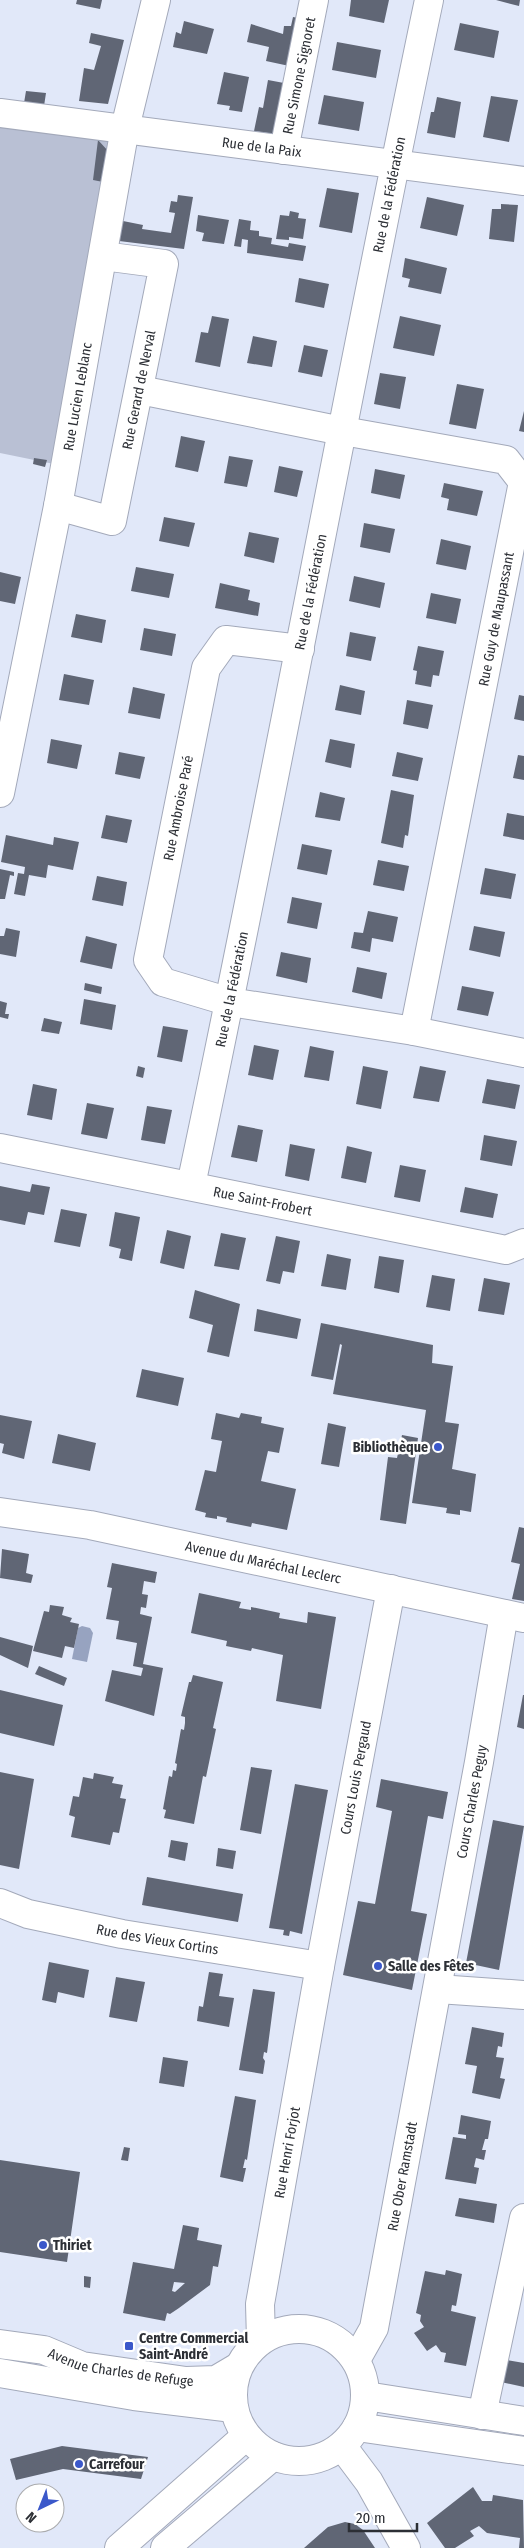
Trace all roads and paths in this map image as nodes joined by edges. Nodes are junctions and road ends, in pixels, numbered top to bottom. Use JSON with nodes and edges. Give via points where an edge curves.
{"nodes":[{"id":1,"x":156,"y":0,"type":"edge"},
{"id":2,"x":314,"y":0,"type":"edge"},
{"id":3,"x":429,"y":0,"type":"edge"},
{"id":4,"x":0,"y":113,"type":"edge"},
{"id":5,"x":125,"y":128,"type":"junction"},
{"id":6,"x":284,"y":150,"type":"junction"},
{"id":7,"x":395,"y":165,"type":"junction"},
{"id":8,"x":524,"y":181,"type":"edge"},
{"id":9,"x":103,"y":256,"type":"junction"},
{"id":10,"x":140,"y":390,"type":"junction"},
{"id":11,"x":343,"y":431,"type":"junction"},
{"id":12,"x":58,"y":506,"type":"junction"},
{"id":13,"x":300,"y":649,"type":"junction"},
{"id":14,"x":4,"y":749,"type":"edge"},
{"id":15,"x":0,"y":793,"type":"edge"},
{"id":16,"x":230,"y":1002,"type":"junction"},
{"id":17,"x":414,"y":1031,"type":"junction"},
{"id":18,"x":524,"y":1054,"type":"edge"},
{"id":19,"x":0,"y":1148,"type":"edge"},
{"id":20,"x":191,"y":1185,"type":"junction"},
{"id":21,"x":524,"y":1243,"type":"edge"},
{"id":22,"x":0,"y":1512,"type":"edge"},
{"id":23,"x":391,"y":1588,"type":"junction"},
{"id":24,"x":514,"y":1616,"type":"edge"},
{"id":25,"x":0,"y":1903,"type":"edge"},
{"id":26,"x":320,"y":1966,"type":"junction"},
{"id":27,"x":438,"y":1989,"type":"junction"},
{"id":28,"x":524,"y":1995,"type":"edge"},
{"id":29,"x":524,"y":2218,"type":"edge"},
{"id":30,"x":261,"y":2340,"type":"junction"},
{"id":31,"x":0,"y":2344,"type":"edge"},
{"id":32,"x":356,"y":2360,"type":"junction"},
{"id":33,"x":238,"y":2366,"type":"junction"},
{"id":34,"x":0,"y":2373,"type":"edge"},
{"id":35,"x":366,"y":2396,"type":"junction"},
{"id":36,"x":233,"y":2408,"type":"junction"},
{"id":37,"x":482,"y":2415,"type":"junction"},
{"id":38,"x":524,"y":2422,"type":"edge"},
{"id":39,"x":246,"y":2436,"type":"junction"},
{"id":40,"x":350,"y":2437,"type":"junction"},
{"id":41,"x":524,"y":2451,"type":"edge"},
{"id":42,"x":273,"y":2456,"type":"junction"},
{"id":43,"x":119,"y":2548,"type":"edge"},
{"id":44,"x":165,"y":2548,"type":"edge"},
{"id":45,"x":406,"y":2548,"type":"edge"}],
"edges":[{"from":1,"to":5,"type":"street","name":"Rue Lucien Leblanc"},
{"from":2,"to":6,"type":"street","name":"Rue Simone Signoret"},
{"from":3,"to":7,"type":"street","name":"Rue de la Fédération"},
{"from":4,"to":5,"type":"street","name":"Rue de la Paix"},
{"from":5,"to":6,"type":"street","name":"Rue de la Paix"},
{"from":5,"to":9,"type":"street","name":"Rue Lucien Leblanc"},
{"from":6,"to":7,"type":"street","name":"Rue de la Paix"},
{"from":7,"to":8,"type":"street","name":"Rue de la Paix"},
{"from":7,"to":11,"type":"street","name":"Rue de la Fédération"},
{"from":9,"to":10,"type":"street","name":"Rue Gerard de Nerval","via":[[164,264]]},
{"from":9,"to":12,"type":"street","name":"Rue Lucien Leblanc"},
{"from":10,"to":11,"type":"street","name":"Rue Guy de Maupassant"},
{"from":10,"to":12,"type":"street","name":"Rue Gerard de Nerval","via":[[112,520]]},
{"from":11,"to":13,"type":"street","name":"Rue de la Fédération"},
{"from":11,"to":17,"type":"street","name":"Rue Guy de Maupassant","via":[[506,460],[523,482]]},
{"from":12,"to":14,"type":"street","name":"Rue Lucien Leblanc"},
{"from":13,"to":16,"type":"street","name":"Rue de la Fédération"},
{"from":13,"to":16,"type":"street","name":"Rue Ambroise Paré","via":[[226,640],[206,668],[148,960],[163,982]]},
{"from":14,"to":15,"type":"street","name":"Rue Lucien Leblanc"},
{"from":16,"to":17,"type":"street"},
{"from":16,"to":20,"type":"street","name":"Rue de la Fédération"},
{"from":17,"to":18,"type":"street"},
{"from":19,"to":20,"type":"street","name":"Rue Saint-Frobert"},
{"from":20,"to":21,"type":"street","name":"Rue Saint-Frobert","via":[[506,1250]]},
{"from":22,"to":23,"type":"street","name":"Avenue du Maréchal Leclerc","via":[[90,1525]]},
{"from":23,"to":24,"type":"street","name":"Avenue du Maréchal Leclerc"},
{"from":23,"to":26,"type":"street","name":"Cours Louis Pergaud"},
{"from":24,"to":27,"type":"street","name":"Cours Charles Peguy"},
{"from":25,"to":26,"type":"street","name":"Rue des Vieux Cortins","via":[[28,1914],[122,1934]]},
{"from":26,"to":30,"type":"street","name":"Rue Henri Forjot","via":[[260,2304]]},
{"from":27,"to":28,"type":"street"},
{"from":27,"to":32,"type":"street","name":"Rue Ober Ramstadt","via":[[374,2328]]},
{"from":29,"to":37,"type":"street"},
{"from":30,"to":32,"type":"street","via":[[280,2330],[302,2328],[323,2333],[342,2344]]},
{"from":30,"to":33,"type":"street"},
{"from":31,"to":33,"type":"street","name":"Avenue Charles de Refuge","via":[[44,2350],[82,2366],[186,2381],[216,2380]]},
{"from":32,"to":35,"type":"street"},
{"from":33,"to":36,"type":"street","via":[[232,2387]]},
{"from":34,"to":36,"type":"street","name":"Avenue Charles de Refuge","via":[[134,2396]]},
{"from":35,"to":37,"type":"street"},
{"from":35,"to":40,"type":"street","via":[[364,2412]]},
{"from":36,"to":39,"type":"street"},
{"from":37,"to":38,"type":"street"},
{"from":39,"to":42,"type":"street"},
{"from":39,"to":43,"type":"street"},
{"from":40,"to":41,"type":"street"},
{"from":40,"to":42,"type":"street","via":[[326,2456],[309,2461]]},
{"from":40,"to":45,"type":"street","via":[[369,2482]]},
{"from":42,"to":44,"type":"street"}]}
